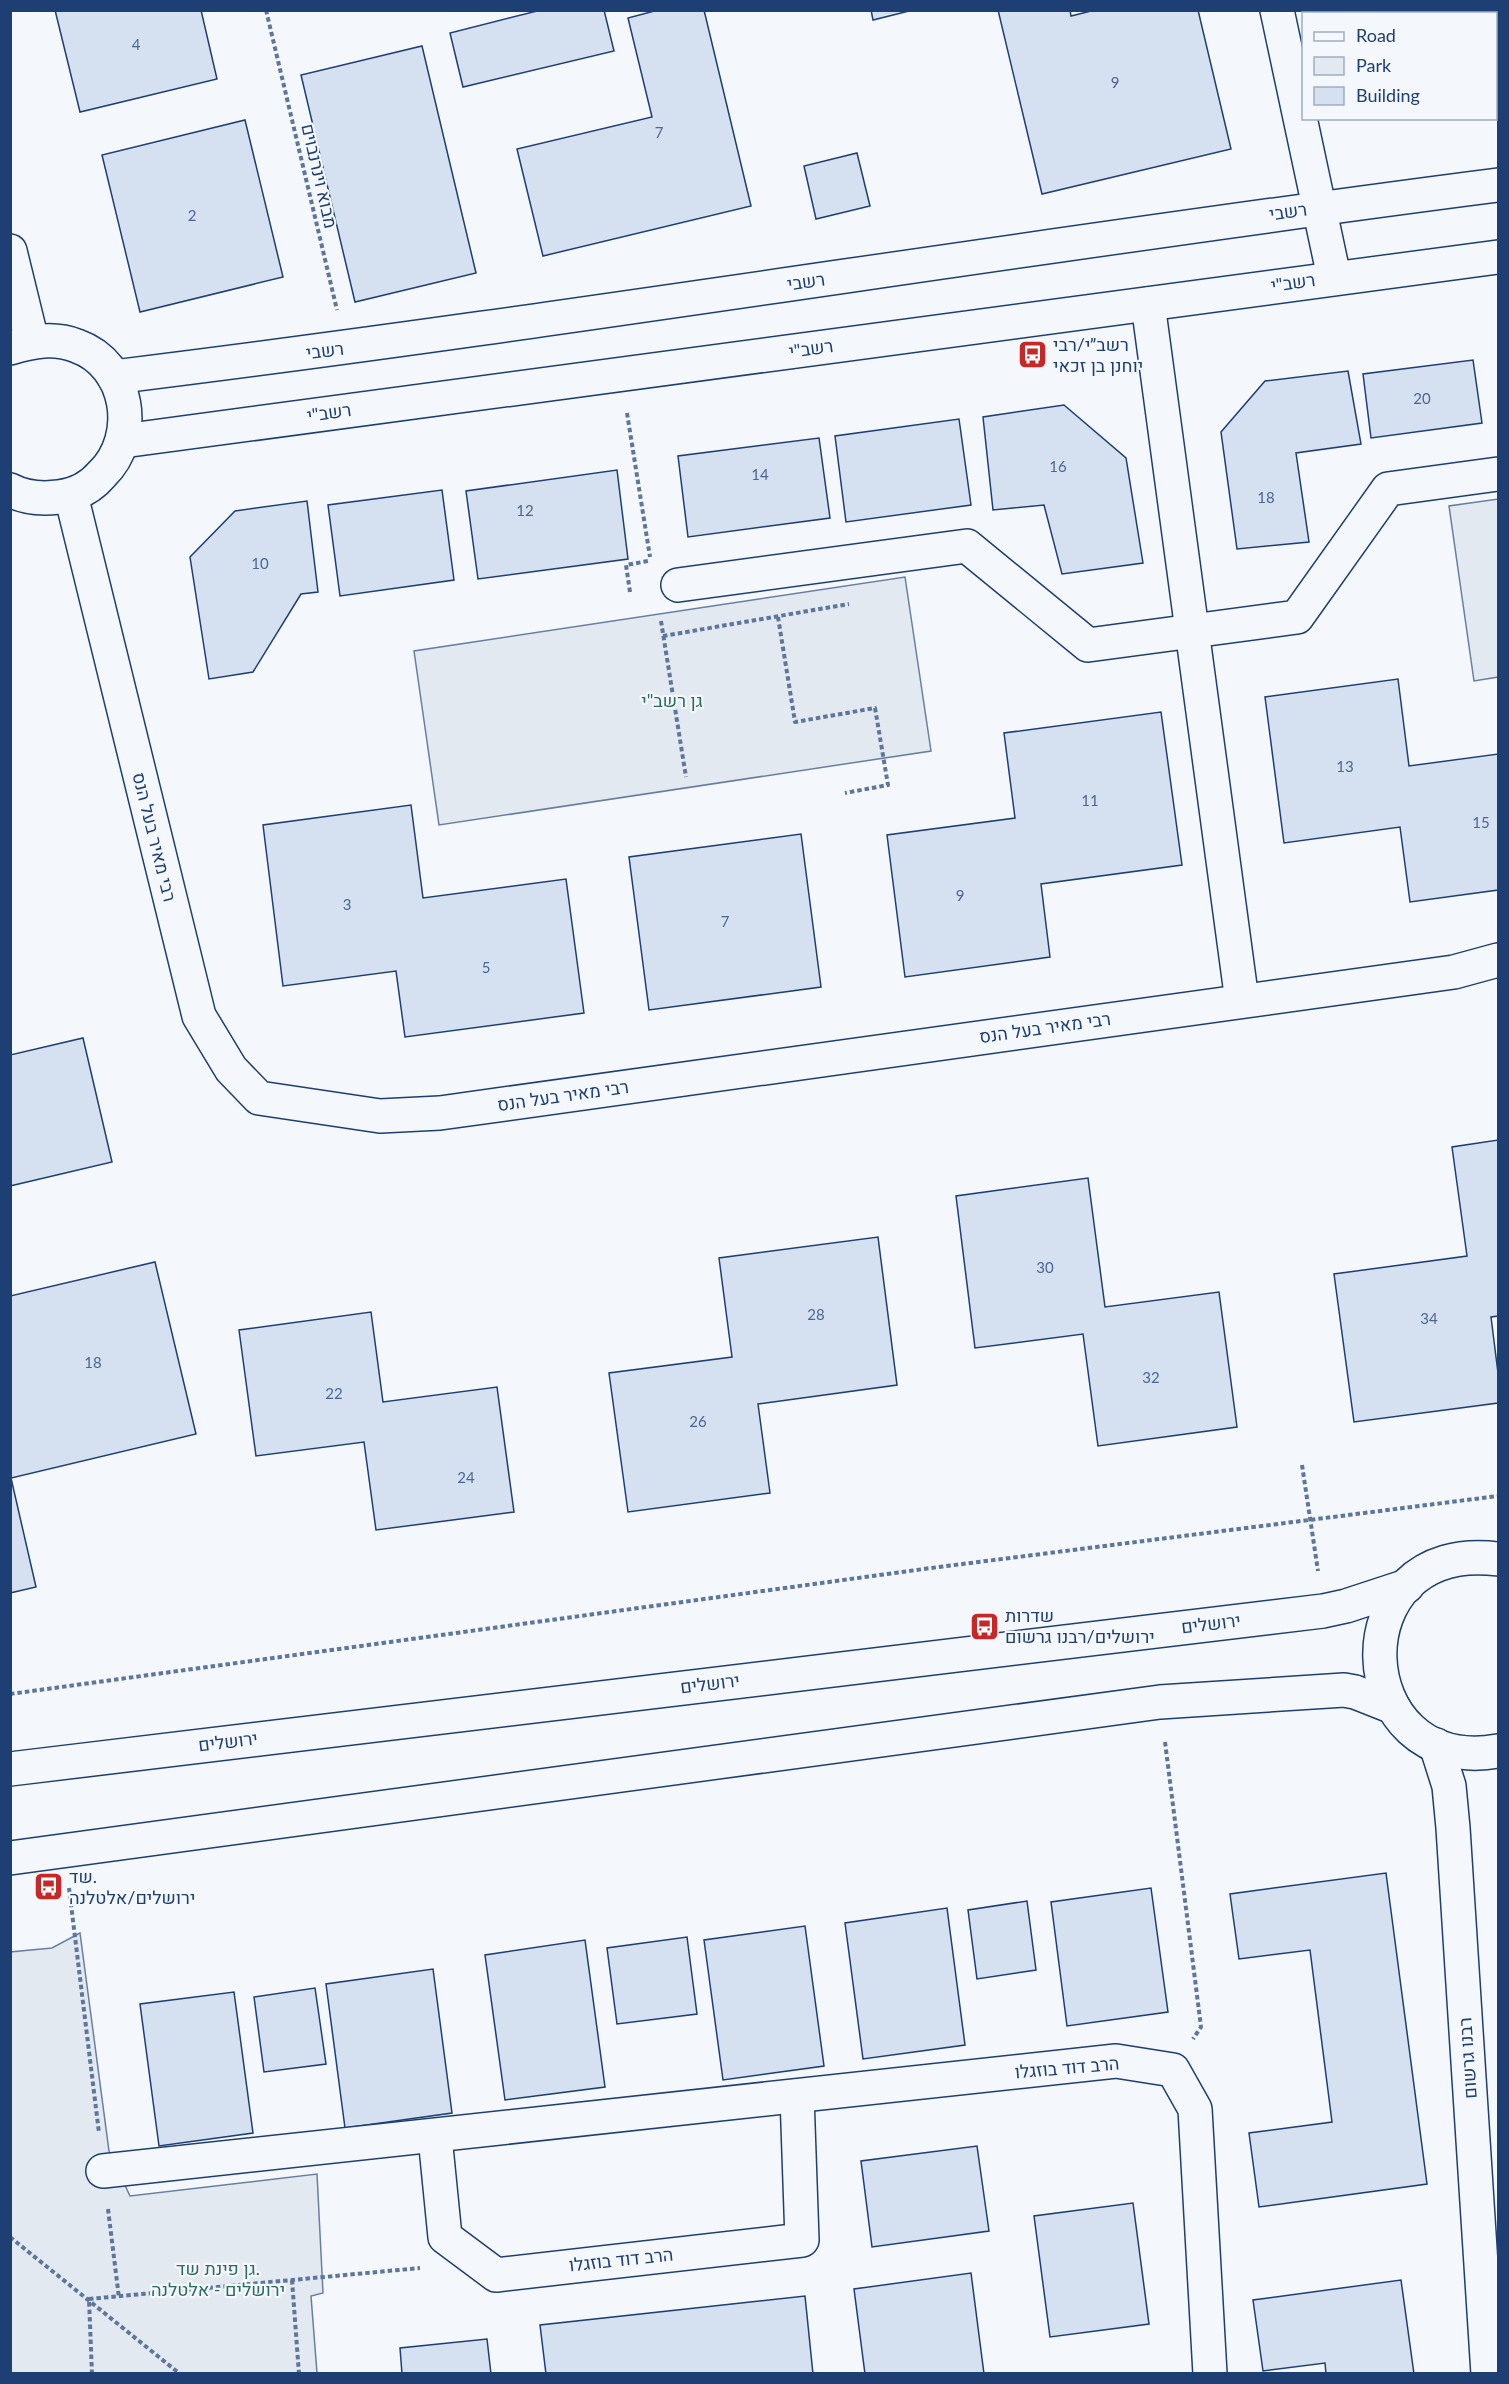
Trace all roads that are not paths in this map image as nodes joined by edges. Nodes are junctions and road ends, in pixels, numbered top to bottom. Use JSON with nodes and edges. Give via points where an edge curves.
{"nodes":[{"id":1,"x":1277,"y":10,"type":"edge"},
{"id":2,"x":1498,"y":185,"type":"edge"},
{"id":3,"x":1320,"y":208,"type":"junction"},
{"id":4,"x":10,"y":251,"type":"edge"},
{"id":5,"x":1498,"y":256,"type":"edge"},
{"id":6,"x":1334,"y":277,"type":"junction"},
{"id":7,"x":1148,"y":304,"type":"junction"},
{"id":8,"x":21,"y":345,"type":"edge"},
{"id":9,"x":114,"y":377,"type":"junction"},
{"id":10,"x":123,"y":441,"type":"junction"},
{"id":11,"x":1498,"y":474,"type":"edge"},
{"id":12,"x":10,"y":490,"type":"edge"},
{"id":13,"x":71,"y":495,"type":"junction"},
{"id":14,"x":678,"y":585,"type":"dead end"},
{"id":15,"x":1192,"y":632,"type":"junction"},
{"id":16,"x":1498,"y":960,"type":"edge"},
{"id":17,"x":1242,"y":1001,"type":"junction"},
{"id":18,"x":1498,"y":1559,"type":"edge"},
{"id":19,"x":1407,"y":1586,"type":"junction"},
{"id":20,"x":1393,"y":1707,"type":"junction"},
{"id":21,"x":1436,"y":1745,"type":"junction"},
{"id":22,"x":1498,"y":1752,"type":"edge"},
{"id":23,"x":10,"y":1768,"type":"edge"},
{"id":24,"x":10,"y":1858,"type":"edge"},
{"id":25,"x":797,"y":2096,"type":"junction"},
{"id":26,"x":435,"y":2136,"type":"junction"},
{"id":27,"x":104,"y":2171,"type":"road end"},
{"id":28,"x":1210,"y":2373,"type":"edge"},
{"id":29,"x":1488,"y":2373,"type":"edge"}],
"edges":[{"from":1,"to":3,"type":"street"},
{"from":2,"to":3,"type":"street","name":"רשבי"},
{"from":3,"to":6,"type":"street"},
{"from":3,"to":9,"type":"street","name":"רשבי","via":[[346,348]]},
{"from":4,"to":8,"type":"street"},
{"from":5,"to":6,"type":"street","name":"רשב\"י"},
{"from":6,"to":7,"type":"street","name":"רשב\"י"},
{"from":7,"to":10,"type":"street","name":"רשב\"י"},
{"from":7,"to":15,"type":"street"},
{"from":8,"to":9,"type":"street","via":[[56,340],[79,346],[99,359]]},
{"from":9,"to":10,"type":"street","via":[[123,397]]},
{"from":10,"to":13,"type":"street","via":[[112,464],[94,483]]},
{"from":11,"to":15,"type":"street","via":[[1388,489],[1297,617]]},
{"from":12,"to":13,"type":"street","via":[[44,499]]},
{"from":13,"to":17,"type":"street","name":"רבי מאיר בעל הנס","via":[[199,1016],[231,1069],[259,1098],[380,1116],[441,1113]]},
{"from":14,"to":15,"type":"street","via":[[967,546],[1088,645]]},
{"from":15,"to":17,"type":"street"},
{"from":16,"to":17,"type":"street","name":"רבי מאיר בעל הנס","via":[[1454,972]]},
{"from":18,"to":19,"type":"street","via":[[1451,1559],[1427,1570]]},
{"from":19,"to":20,"type":"street","via":[[1385,1619],[1379,1644],[1379,1670]]},
{"from":19,"to":23,"type":"street","name":"ירושלים","via":[[1323,1611]]},
{"from":20,"to":21,"type":"street","via":[[1404,1722]]},
{"from":20,"to":24,"type":"street","via":[[1344,1690],[1160,1702]]},
{"from":21,"to":22,"type":"street","via":[[1469,1754]]},
{"from":21,"to":29,"type":"street","name":"רבנו גרשום","via":[[1449,1786],[1453,1828]]},
{"from":25,"to":26,"type":"street","name":"הרב דוד בוזגלו"},
{"from":25,"to":26,"type":"street","name":"הרב דוד בוזגלו","via":[[801,2240],[495,2275],[445,2237]]},
{"from":25,"to":28,"type":"street","name":"הרב דוד בוזגלו","via":[[1116,2061],[1173,2070],[1195,2109]]},
{"from":26,"to":27,"type":"street","name":"הרב דוד בוזגלו"}]}
